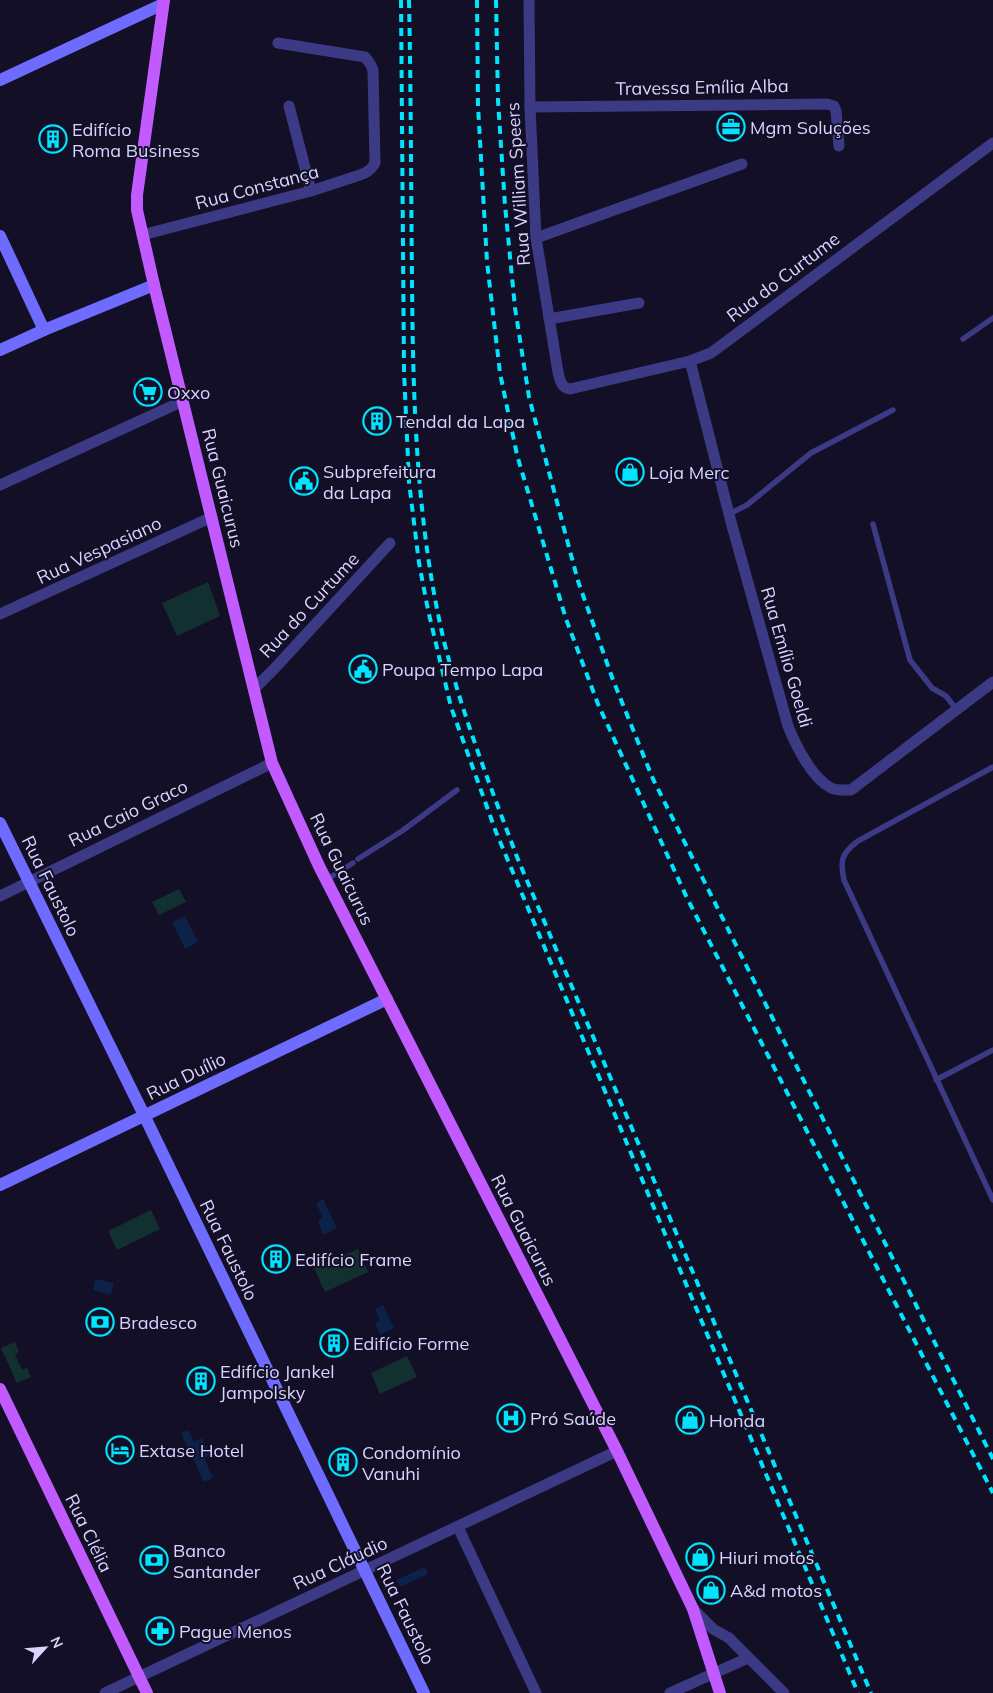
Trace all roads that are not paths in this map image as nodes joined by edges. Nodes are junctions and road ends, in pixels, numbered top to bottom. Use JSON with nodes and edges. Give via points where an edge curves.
{"nodes":[{"id":1,"x":529,"y":0,"type":"edge"},
{"id":2,"x":164,"y":2,"type":"edge"},
{"id":3,"x":278,"y":43,"type":"dead end"},
{"id":4,"x":0,"y":80,"type":"edge"},
{"id":5,"x":289,"y":106,"type":"dead end"},
{"id":6,"x":530,"y":107,"type":"junction"},
{"id":7,"x":993,"y":143,"type":"edge"},
{"id":8,"x":839,"y":146,"type":"dead end"},
{"id":9,"x":742,"y":164,"type":"dead end"},
{"id":10,"x":311,"y":191,"type":"junction"},
{"id":11,"x":142,"y":235,"type":"junction"},
{"id":12,"x":0,"y":236,"type":"edge"},
{"id":13,"x":536,"y":238,"type":"junction"},
{"id":14,"x":154,"y":285,"type":"junction"},
{"id":15,"x":639,"y":303,"type":"dead end"},
{"id":16,"x":993,"y":318,"type":"edge"},
{"id":17,"x":549,"y":319,"type":"junction"},
{"id":18,"x":44,"y":330,"type":"junction"},
{"id":19,"x":963,"y":340,"type":"dead end"},
{"id":20,"x":0,"y":350,"type":"edge"},
{"id":21,"x":690,"y":361,"type":"junction"},
{"id":22,"x":570,"y":389,"type":"joint"},
{"id":23,"x":184,"y":401,"type":"junction"},
{"id":24,"x":893,"y":410,"type":"dead end"},
{"id":25,"x":0,"y":485,"type":"edge"},
{"id":26,"x":729,"y":514,"type":"junction"},
{"id":27,"x":212,"y":517,"type":"junction"},
{"id":28,"x":873,"y":524,"type":"dead end"},
{"id":29,"x":390,"y":543,"type":"dead end"},
{"id":30,"x":0,"y":614,"type":"edge"},
{"id":31,"x":993,"y":682,"type":"edge"},
{"id":32,"x":254,"y":689,"type":"junction"},
{"id":33,"x":957,"y":710,"type":"junction"},
{"id":34,"x":272,"y":763,"type":"junction"},
{"id":35,"x":993,"y":766,"type":"edge"},
{"id":36,"x":458,"y":790,"type":"dead end"},
{"id":37,"x":0,"y":823,"type":"edge"},
{"id":38,"x":358,"y":859,"type":"dead end"},
{"id":39,"x":353,"y":863,"type":"dead end"},
{"id":40,"x":326,"y":880,"type":"junction"},
{"id":41,"x":29,"y":881,"type":"junction"},
{"id":42,"x":0,"y":896,"type":"edge"},
{"id":43,"x":387,"y":999,"type":"junction"},
{"id":44,"x":993,"y":1050,"type":"edge"},
{"id":45,"x":936,"y":1080,"type":"junction"},
{"id":46,"x":144,"y":1115,"type":"junction"},
{"id":47,"x":0,"y":1185,"type":"edge"},
{"id":48,"x":993,"y":1200,"type":"edge"},
{"id":49,"x":0,"y":1391,"type":"edge"},
{"id":50,"x":617,"y":1451,"type":"junction"},
{"id":51,"x":458,"y":1526,"type":"junction"},
{"id":52,"x":365,"y":1570,"type":"junction"},
{"id":53,"x":693,"y":1609,"type":"junction"},
{"id":54,"x":748,"y":1658,"type":"junction"},
{"id":55,"x":714,"y":1673,"type":"junction"},
{"id":56,"x":139,"y":1677,"type":"junction"},
{"id":57,"x":105,"y":1693,"type":"edge"},
{"id":58,"x":146,"y":1693,"type":"edge"},
{"id":59,"x":424,"y":1693,"type":"edge"},
{"id":60,"x":536,"y":1693,"type":"edge"},
{"id":61,"x":670,"y":1693,"type":"edge"},
{"id":62,"x":720,"y":1693,"type":"edge"},
{"id":63,"x":784,"y":1693,"type":"edge"}],
"edges":[{"from":1,"to":6,"type":"street","name":"Rua William Speers"},
{"from":2,"to":4,"type":"street"},
{"from":2,"to":11,"type":"main road","name":"Rua Guaicurus","via":[[137,195]]},
{"from":3,"to":10,"type":"street","name":"Rua Constança","via":[[364,57],[373,67],[375,163],[368,172]]},
{"from":5,"to":10,"type":"street"},
{"from":6,"to":8,"type":"street","name":"Travessa Emília Alba","via":[[827,104],[834,106],[836,111]]},
{"from":6,"to":13,"type":"street","name":"Rua William Speers"},
{"from":7,"to":21,"type":"street","name":"Rua do Curtume","via":[[711,353]]},
{"from":9,"to":13,"type":"street"},
{"from":10,"to":11,"type":"street","name":"Rua Constança"},
{"from":11,"to":14,"type":"main road","name":"Rua Guaicurus"},
{"from":12,"to":18,"type":"street"},
{"from":13,"to":17,"type":"street","name":"Rua William Speers"},
{"from":14,"to":18,"type":"street"},
{"from":14,"to":23,"type":"main road","name":"Rua Guaicurus"},
{"from":15,"to":17,"type":"street"},
{"from":16,"to":19,"type":"lane"},
{"from":17,"to":22,"type":"street","name":"Rua William Speers","via":[[560,380],[566,389]]},
{"from":18,"to":20,"type":"street"},
{"from":21,"to":22,"type":"street","name":"Rua do Curtume"},
{"from":21,"to":26,"type":"street","name":"Rua Emílio Goeldi"},
{"from":23,"to":25,"type":"street"},
{"from":23,"to":27,"type":"main road","name":"Rua Guaicurus"},
{"from":24,"to":26,"type":"lane","via":[[811,453],[747,505]]},
{"from":26,"to":33,"type":"street","name":"Rua Emílio Goeldi","via":[[788,726],[803,757],[822,781],[833,789],[851,790]]},
{"from":27,"to":30,"type":"street","name":"Rua Vespasiano"},
{"from":27,"to":32,"type":"main road","name":"Rua Guaicurus"},
{"from":28,"to":33,"type":"lane","via":[[910,660],[932,688],[946,696]]},
{"from":29,"to":32,"type":"street","name":"Rua do Curtume"},
{"from":31,"to":33,"type":"street","name":"Rua Emílio Goeldi"},
{"from":32,"to":34,"type":"main road","name":"Rua Guaicurus"},
{"from":34,"to":40,"type":"main road","name":"Rua Guaicurus"},
{"from":34,"to":41,"type":"street","name":"Rua Caio Graco"},
{"from":35,"to":45,"type":"lane","via":[[858,841],[846,850],[842,860],[844,880]]},
{"from":36,"to":38,"type":"lane"},
{"from":37,"to":41,"type":"street","name":"Rua Faustolo"},
{"from":39,"to":40,"type":"lane"},
{"from":40,"to":43,"type":"main road","name":"Rua Guaicurus"},
{"from":41,"to":42,"type":"street","name":"Rua Caio Graco"},
{"from":41,"to":46,"type":"street","name":"Rua Faustolo"},
{"from":43,"to":46,"type":"street","name":"Rua Duílio"},
{"from":43,"to":50,"type":"main road","name":"Rua Guaicurus"},
{"from":44,"to":45,"type":"lane"},
{"from":45,"to":48,"type":"lane"},
{"from":46,"to":47,"type":"street","name":"Rua Duílio"},
{"from":46,"to":52,"type":"street","name":"Rua Faustolo"},
{"from":49,"to":56,"type":"main road","name":"Rua Clélia"},
{"from":50,"to":51,"type":"street","name":"Rua Cláudio"},
{"from":50,"to":53,"type":"main road","name":"Rua Guaicurus"},
{"from":51,"to":52,"type":"street","name":"Rua Cláudio"},
{"from":51,"to":60,"type":"street"},
{"from":52,"to":56,"type":"street","name":"Rua Cláudio"},
{"from":52,"to":59,"type":"street","name":"Rua Faustolo"},
{"from":53,"to":54,"type":"street"},
{"from":53,"to":55,"type":"main road","name":"Rua Guaicurus"},
{"from":54,"to":55,"type":"street"},
{"from":54,"to":63,"type":"street"},
{"from":55,"to":61,"type":"street"},
{"from":55,"to":62,"type":"main road","name":"Rua Guaicurus"},
{"from":56,"to":57,"type":"street","name":"Rua Cláudio"},
{"from":56,"to":58,"type":"main road","name":"Rua Clélia"}]}
